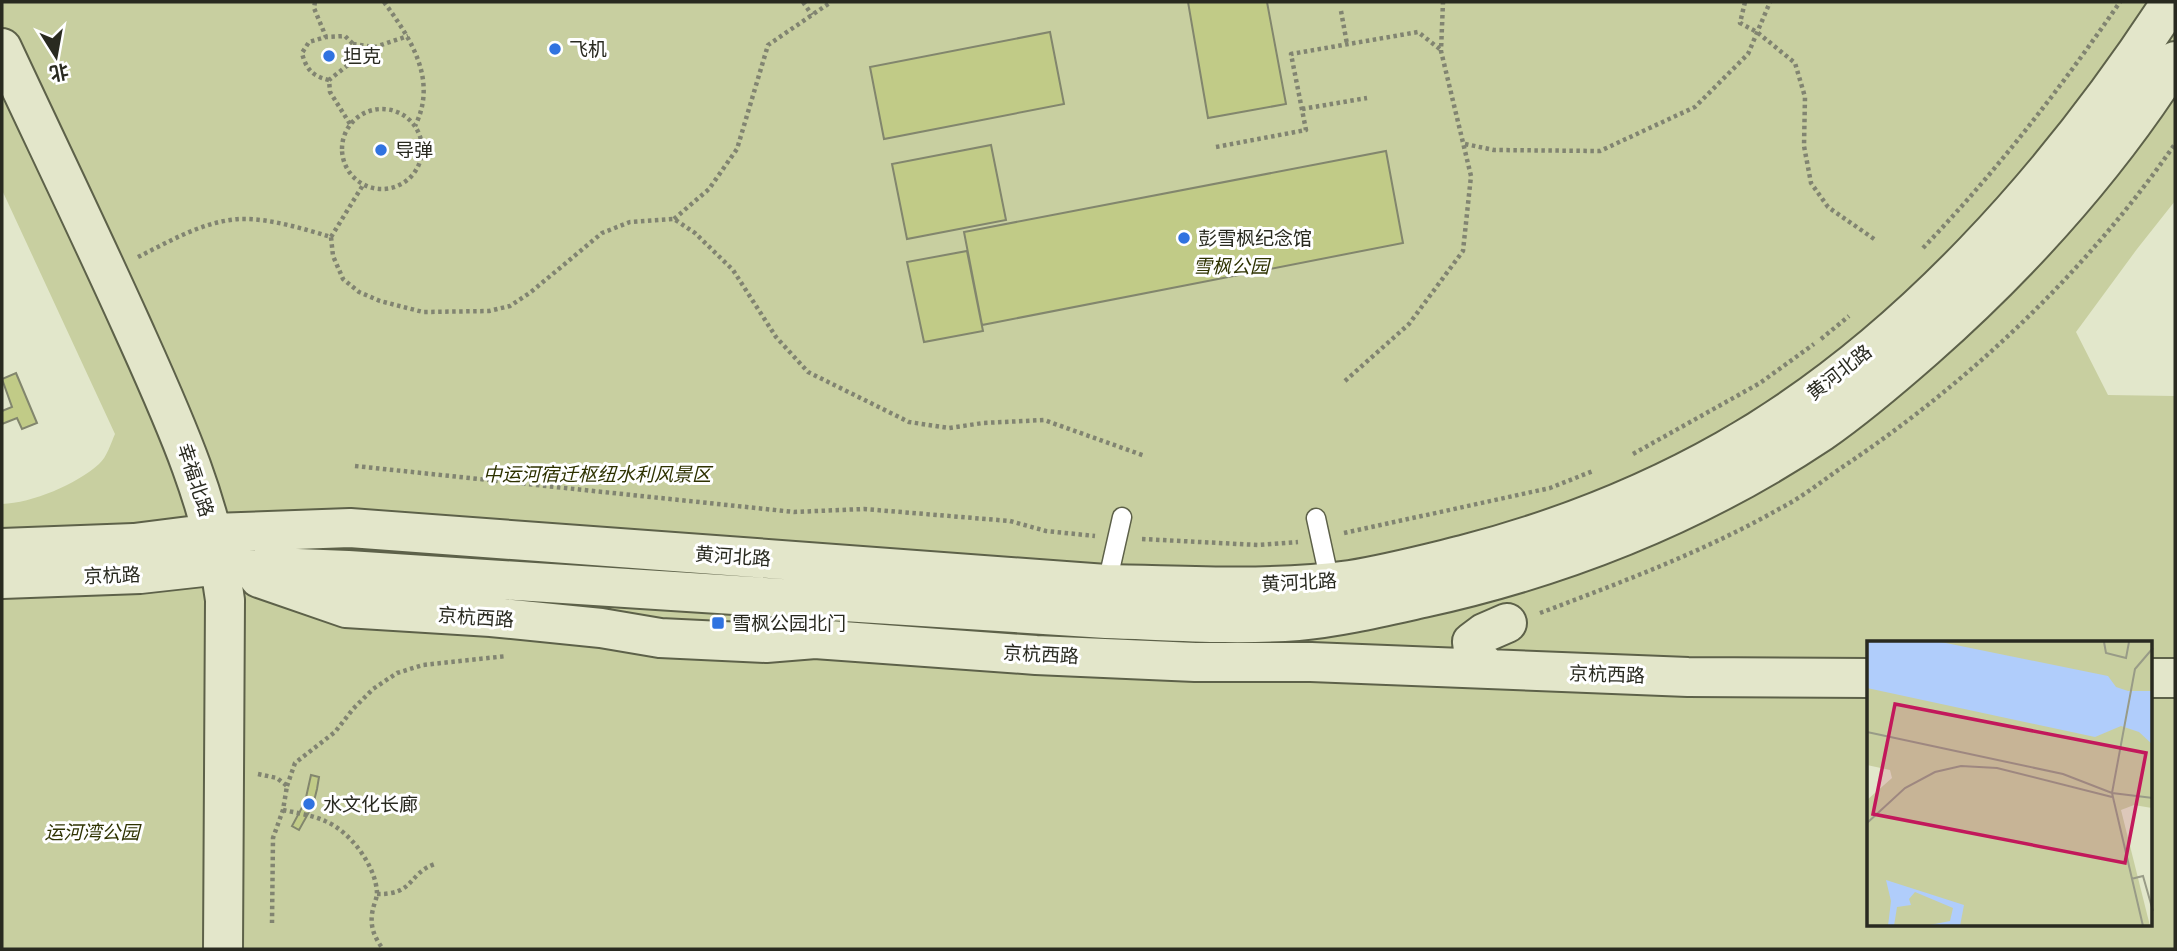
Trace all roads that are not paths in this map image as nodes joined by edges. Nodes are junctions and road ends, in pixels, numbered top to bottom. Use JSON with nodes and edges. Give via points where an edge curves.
{"nodes":[{"id":1,"x":2171,"y":2,"type":"edge"},
{"id":2,"x":2,"y":48,"type":"edge"},
{"id":3,"x":2175,"y":61,"type":"edge"},
{"id":4,"x":1122,"y":517,"type":"dead end"},
{"id":5,"x":1316,"y":518,"type":"dead end"},
{"id":6,"x":2,"y":548,"type":"edge"},
{"id":7,"x":217,"y":549,"type":"junction"},
{"id":8,"x":2,"y":579,"type":"edge"},
{"id":9,"x":1333,"y":598,"type":"junction"},
{"id":10,"x":1106,"y":602,"type":"junction"},
{"id":11,"x":1507,"y":623,"type":"dead end"},
{"id":12,"x":1490,"y":669,"type":"junction"},
{"id":13,"x":1867,"y":678,"type":"edge"},
{"id":14,"x":2152,"y":678,"type":"edge"},
{"id":15,"x":2175,"y":678,"type":"edge"},
{"id":16,"x":223,"y":949,"type":"edge"}],
"edges":[{"from":1,"to":9,"type":"main road","name":"黄河北路","via":[[2065,148],[1955,273],[1850,366],[1790,410],[1659,485],[1594,513]]},
{"from":2,"to":7,"type":"main road","name":"幸福北路","via":[[180,432]]},
{"from":3,"to":9,"type":"main road","name":"黄河北路","via":[[2147,105],[2035,242],[1979,300],[1822,431],[1683,509],[1537,569],[1453,592]]},
{"from":4,"to":10,"type":"lane"},
{"from":5,"to":9,"type":"lane"},
{"from":6,"to":7,"type":"main road","name":"京杭路","via":[[134,543]]},
{"from":7,"to":8,"type":"main road","name":"京杭路","via":[[140,574]]},
{"from":7,"to":10,"type":"main road","name":"黄河北路","via":[[348,570]]},
{"from":7,"to":12,"type":"main road","name":"京杭西路","via":[[346,608],[587,626],[660,638],[766,643],[815,639],[1195,662]]},
{"from":7,"to":16,"type":"main road","name":"幸福北路","via":[[226,600]]},
{"from":9,"to":10,"type":"main road","name":"黄河北路","via":[[1297,621]]},
{"from":11,"to":12,"type":"main road","via":[[1472,642],[1474,656]]},
{"from":12,"to":13,"type":"main road","name":"京杭西路"},
{"from":14,"to":15,"type":"main road"}]}
